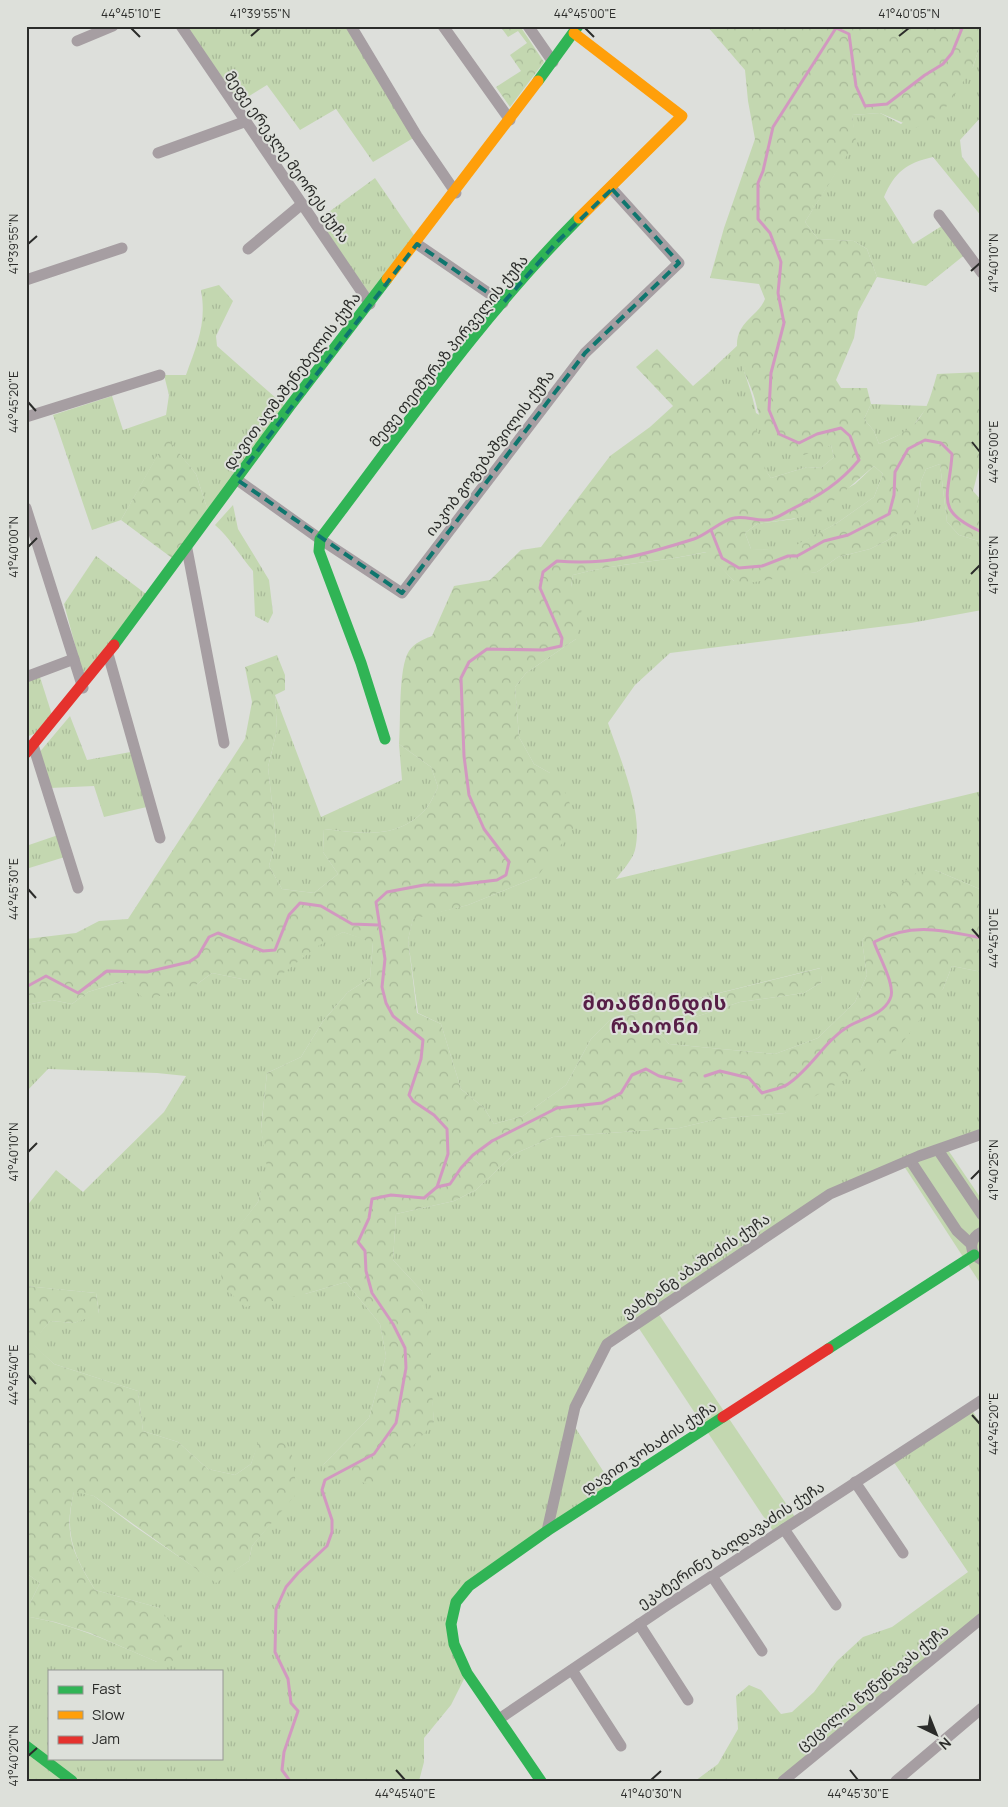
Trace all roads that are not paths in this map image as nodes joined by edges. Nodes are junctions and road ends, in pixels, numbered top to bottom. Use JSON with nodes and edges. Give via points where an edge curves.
{"nodes":[{"id":1,"x":113,"y":26,"type":"edge"},
{"id":2,"x":181,"y":26,"type":"edge"},
{"id":3,"x":351,"y":26,"type":"edge"},
{"id":4,"x":443,"y":26,"type":"edge"},
{"id":5,"x":528,"y":26,"type":"edge"},
{"id":6,"x":576,"y":30,"type":"edge"},
{"id":7,"x":78,"y":40,"type":"dead end"},
{"id":8,"x":553,"y":62,"type":"junction"},
{"id":9,"x":510,"y":120,"type":"junction"},
{"id":10,"x":244,"y":122,"type":"junction"},
{"id":11,"x":158,"y":153,"type":"dead end"},
{"id":12,"x":612,"y":189,"type":"junction"},
{"id":13,"x":456,"y":193,"type":"junction"},
{"id":14,"x":302,"y":204,"type":"junction"},
{"id":15,"x":939,"y":215,"type":"dead end"},
{"id":16,"x":417,"y":244,"type":"junction"},
{"id":17,"x":122,"y":248,"type":"dead end"},
{"id":18,"x":248,"y":248,"type":"dead end"},
{"id":19,"x":982,"y":273,"type":"edge"},
{"id":20,"x":26,"y":280,"type":"edge"},
{"id":21,"x":503,"y":302,"type":"junction"},
{"id":22,"x":370,"y":304,"type":"junction"},
{"id":23,"x":160,"y":375,"type":"dead end"},
{"id":24,"x":26,"y":416,"type":"edge"},
{"id":25,"x":236,"y":479,"type":"junction"},
{"id":26,"x":26,"y":508,"type":"edge"},
{"id":27,"x":320,"y":539,"type":"junction"},
{"id":28,"x":32,"y":545,"type":"edge"},
{"id":29,"x":186,"y":549,"type":"junction"},
{"id":30,"x":108,"y":654,"type":"junction"},
{"id":31,"x":74,"y":659,"type":"junction"},
{"id":32,"x":26,"y":677,"type":"edge"},
{"id":33,"x":83,"y":688,"type":"junction"},
{"id":34,"x":385,"y":739,"type":"dead end"},
{"id":35,"x":224,"y":742,"type":"dead end"},
{"id":36,"x":30,"y":749,"type":"edge"},
{"id":37,"x":160,"y":838,"type":"dead end"},
{"id":38,"x":78,"y":888,"type":"dead end"},
{"id":39,"x":982,"y":1134,"type":"edge"},
{"id":40,"x":938,"y":1150,"type":"junction"},
{"id":41,"x":910,"y":1160,"type":"junction"},
{"id":42,"x":982,"y":1215,"type":"edge"},
{"id":43,"x":982,"y":1232,"type":"edge"},
{"id":44,"x":978,"y":1257,"type":"edge"},
{"id":45,"x":982,"y":1400,"type":"edge"},
{"id":46,"x":855,"y":1482,"type":"junction"},
{"id":47,"x":784,"y":1529,"type":"junction"},
{"id":48,"x":547,"y":1531,"type":"junction"},
{"id":49,"x":903,"y":1553,"type":"dead end"},
{"id":50,"x":712,"y":1576,"type":"junction"},
{"id":51,"x":836,"y":1605,"type":"dead end"},
{"id":52,"x":982,"y":1618,"type":"edge"},
{"id":53,"x":639,"y":1624,"type":"junction"},
{"id":54,"x":762,"y":1651,"type":"dead end"},
{"id":55,"x":572,"y":1670,"type":"junction"},
{"id":56,"x":688,"y":1700,"type":"dead end"},
{"id":57,"x":982,"y":1708,"type":"edge"},
{"id":58,"x":498,"y":1718,"type":"junction"},
{"id":59,"x":26,"y":1746,"type":"edge"},
{"id":60,"x":621,"y":1746,"type":"dead end"},
{"id":61,"x":72,"y":1781,"type":"edge"},
{"id":62,"x":541,"y":1781,"type":"edge"},
{"id":63,"x":783,"y":1781,"type":"edge"},
{"id":64,"x":896,"y":1781,"type":"edge"}],
"edges":[{"from":1,"to":7,"type":"street"},
{"from":2,"to":10,"type":"street","name":"მეფე ერეკლე მეორეს ქუჩა"},
{"from":3,"to":13,"type":"street","via":[[417,136]]},
{"from":4,"to":9,"type":"street"},
{"from":5,"to":8,"type":"street"},
{"from":6,"to":8,"type":"street","name":"დავით აღმაშენებელის ქუჩა"},
{"from":6,"to":12,"type":"street","name":"მეფე თეიმურაზ პირველის ქუჩა","via":[[682,116],[651,152]]},
{"from":8,"to":9,"type":"street","name":"დავით აღმაშენებელის ქუჩა"},
{"from":9,"to":13,"type":"street","name":"დავით აღმაშენებელის ქუჩა"},
{"from":10,"to":11,"type":"street"},
{"from":10,"to":14,"type":"street","name":"მეფე ერეკლე მეორეს ქუჩა"},
{"from":12,"to":21,"type":"street","name":"მეფე თეიმურაზ პირველის ქუჩა","via":[[557,242]]},
{"from":12,"to":27,"type":"street","name":"იაკობ გოგებაშვილის ქუჩა","via":[[679,263],[585,353],[402,593]]},
{"from":13,"to":16,"type":"street","name":"დავით აღმაშენებელის ქუჩა"},
{"from":14,"to":18,"type":"street"},
{"from":14,"to":22,"type":"street","name":"მეფე ერეკლე მეორეს ქუჩა"},
{"from":15,"to":19,"type":"street"},
{"from":16,"to":21,"type":"street"},
{"from":16,"to":22,"type":"street","name":"დავით აღმაშენებელის ქუჩა"},
{"from":17,"to":20,"type":"street"},
{"from":21,"to":27,"type":"street","name":"მეფე თეიმურაზ პირველის ქუჩა"},
{"from":22,"to":25,"type":"street","name":"დავით აღმაშენებელის ქუჩა"},
{"from":23,"to":24,"type":"street"},
{"from":25,"to":27,"type":"street","name":"იაკობ გოგებაშვილის ქუჩა"},
{"from":25,"to":29,"type":"street","name":"დავით აღმაშენებელის ქუჩა"},
{"from":26,"to":28,"type":"street"},
{"from":27,"to":34,"type":"street","via":[[319,551],[361,663]]},
{"from":28,"to":31,"type":"street"},
{"from":29,"to":30,"type":"street","name":"დავით აღმაშენებელის ქუჩა"},
{"from":29,"to":35,"type":"street"},
{"from":30,"to":33,"type":"street","name":"დავით აღმაშენებელის ქუჩა"},
{"from":30,"to":37,"type":"street"},
{"from":31,"to":32,"type":"street"},
{"from":31,"to":33,"type":"street"},
{"from":33,"to":36,"type":"street","name":"დავით აღმაშენებელის ქუჩა"},
{"from":36,"to":38,"type":"street"},
{"from":39,"to":40,"type":"street","name":"ვახტანგ აბაშიძის ქუჩა"},
{"from":40,"to":41,"type":"street","name":"ვახტანგ აბაშიძის ქუჩა"},
{"from":40,"to":42,"type":"street"},
{"from":41,"to":44,"type":"street"},
{"from":41,"to":48,"type":"street","name":"ვახტანგ აბაშიძის ქუჩა","via":[[830,1194],[607,1344],[575,1406]]},
{"from":43,"to":44,"type":"street","via":[[977,1234]]},
{"from":44,"to":48,"type":"street","name":"დავით ჯოხაძის ქუჩა"},
{"from":45,"to":46,"type":"street","name":"ეკატერინე ბაღდავაძის ქუჩა"},
{"from":46,"to":47,"type":"street","name":"ეკატერინე ბაღდავაძის ქუჩა"},
{"from":46,"to":49,"type":"street"},
{"from":47,"to":50,"type":"street","name":"ეკატერინე ბაღდავაძის ქუჩა"},
{"from":47,"to":51,"type":"street"},
{"from":48,"to":58,"type":"street","name":"დავით ჯოხაძის ქუჩა","via":[[469,1586],[456,1602],[451,1624],[454,1644],[468,1673]]},
{"from":50,"to":53,"type":"street","name":"ეკატერინე ბაღდავაძის ქუჩა"},
{"from":50,"to":54,"type":"street"},
{"from":52,"to":63,"type":"street","name":"ცეცილია წუწუნავას ქუჩა"},
{"from":53,"to":55,"type":"street","name":"ეკატერინე ბაღდავაძის ქუჩა"},
{"from":53,"to":56,"type":"street"},
{"from":55,"to":58,"type":"street","name":"ეკატერინე ბაღდავაძის ქუჩა"},
{"from":55,"to":60,"type":"street"},
{"from":57,"to":64,"type":"street"},
{"from":58,"to":62,"type":"street","name":"დავით ჯოხაძის ქუჩა"},
{"from":59,"to":61,"type":"street"}]}
